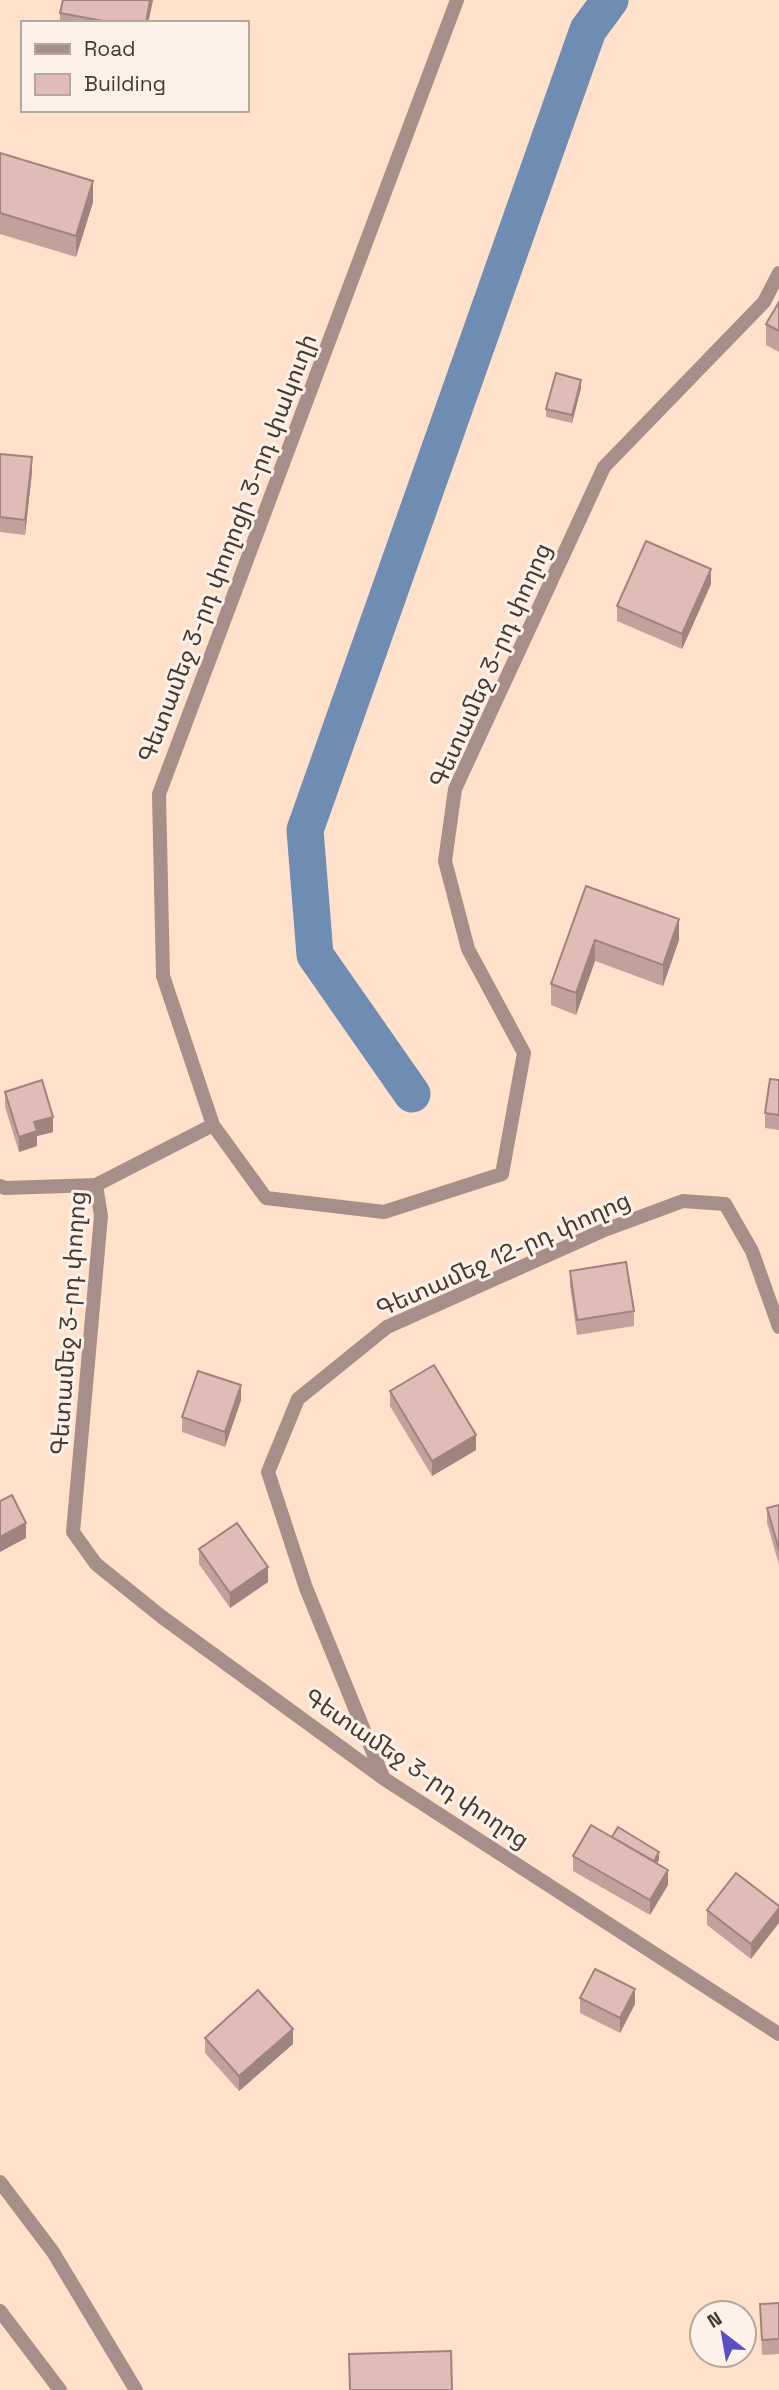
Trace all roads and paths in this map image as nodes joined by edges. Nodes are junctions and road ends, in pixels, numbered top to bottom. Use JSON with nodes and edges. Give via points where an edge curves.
{"nodes":[{"id":1,"x":457,"y":0,"type":"edge"},
{"id":2,"x":779,"y":273,"type":"edge"},
{"id":3,"x":213,"y":1125,"type":"junction"},
{"id":4,"x":96,"y":1185,"type":"junction"},
{"id":5,"x":0,"y":1186,"type":"edge"},
{"id":6,"x":779,"y":1327,"type":"edge"},
{"id":7,"x":383,"y":1778,"type":"junction"},
{"id":8,"x":779,"y":2034,"type":"edge"},
{"id":9,"x":0,"y":2182,"type":"edge"},
{"id":10,"x":0,"y":2311,"type":"edge"},
{"id":11,"x":60,"y":2390,"type":"edge"},
{"id":12,"x":136,"y":2390,"type":"edge"}],
"edges":[{"from":1,"to":3,"type":"street","name":"Գետամեջ 3-րդ փողոցի 3-րդ փակուղի","via":[[159,794],[163,976]]},
{"from":2,"to":3,"type":"street","name":"Գետամեջ 3-րդ փողոց","via":[[764,302],[604,467],[455,789],[445,861],[468,949],[524,1053],[502,1174],[384,1212],[266,1198]]},
{"from":3,"to":4,"type":"street","name":"Գետամեջ 3-րդ փողոց"},
{"from":4,"to":5,"type":"street"},
{"from":4,"to":7,"type":"street","name":"Գետամեջ 3-րդ փողոց","via":[[101,1216],[74,1532],[96,1564],[162,1617]]},
{"from":6,"to":7,"type":"street","name":"Գետամեջ 12-րդ փողոց","via":[[752,1251],[725,1204],[683,1201],[602,1231],[387,1327],[298,1399],[268,1472],[306,1588]]},
{"from":7,"to":8,"type":"street","name":"Գետամեջ 3-րդ փողոց"},
{"from":9,"to":12,"type":"street","via":[[53,2252]]},
{"from":10,"to":11,"type":"street"}]}
